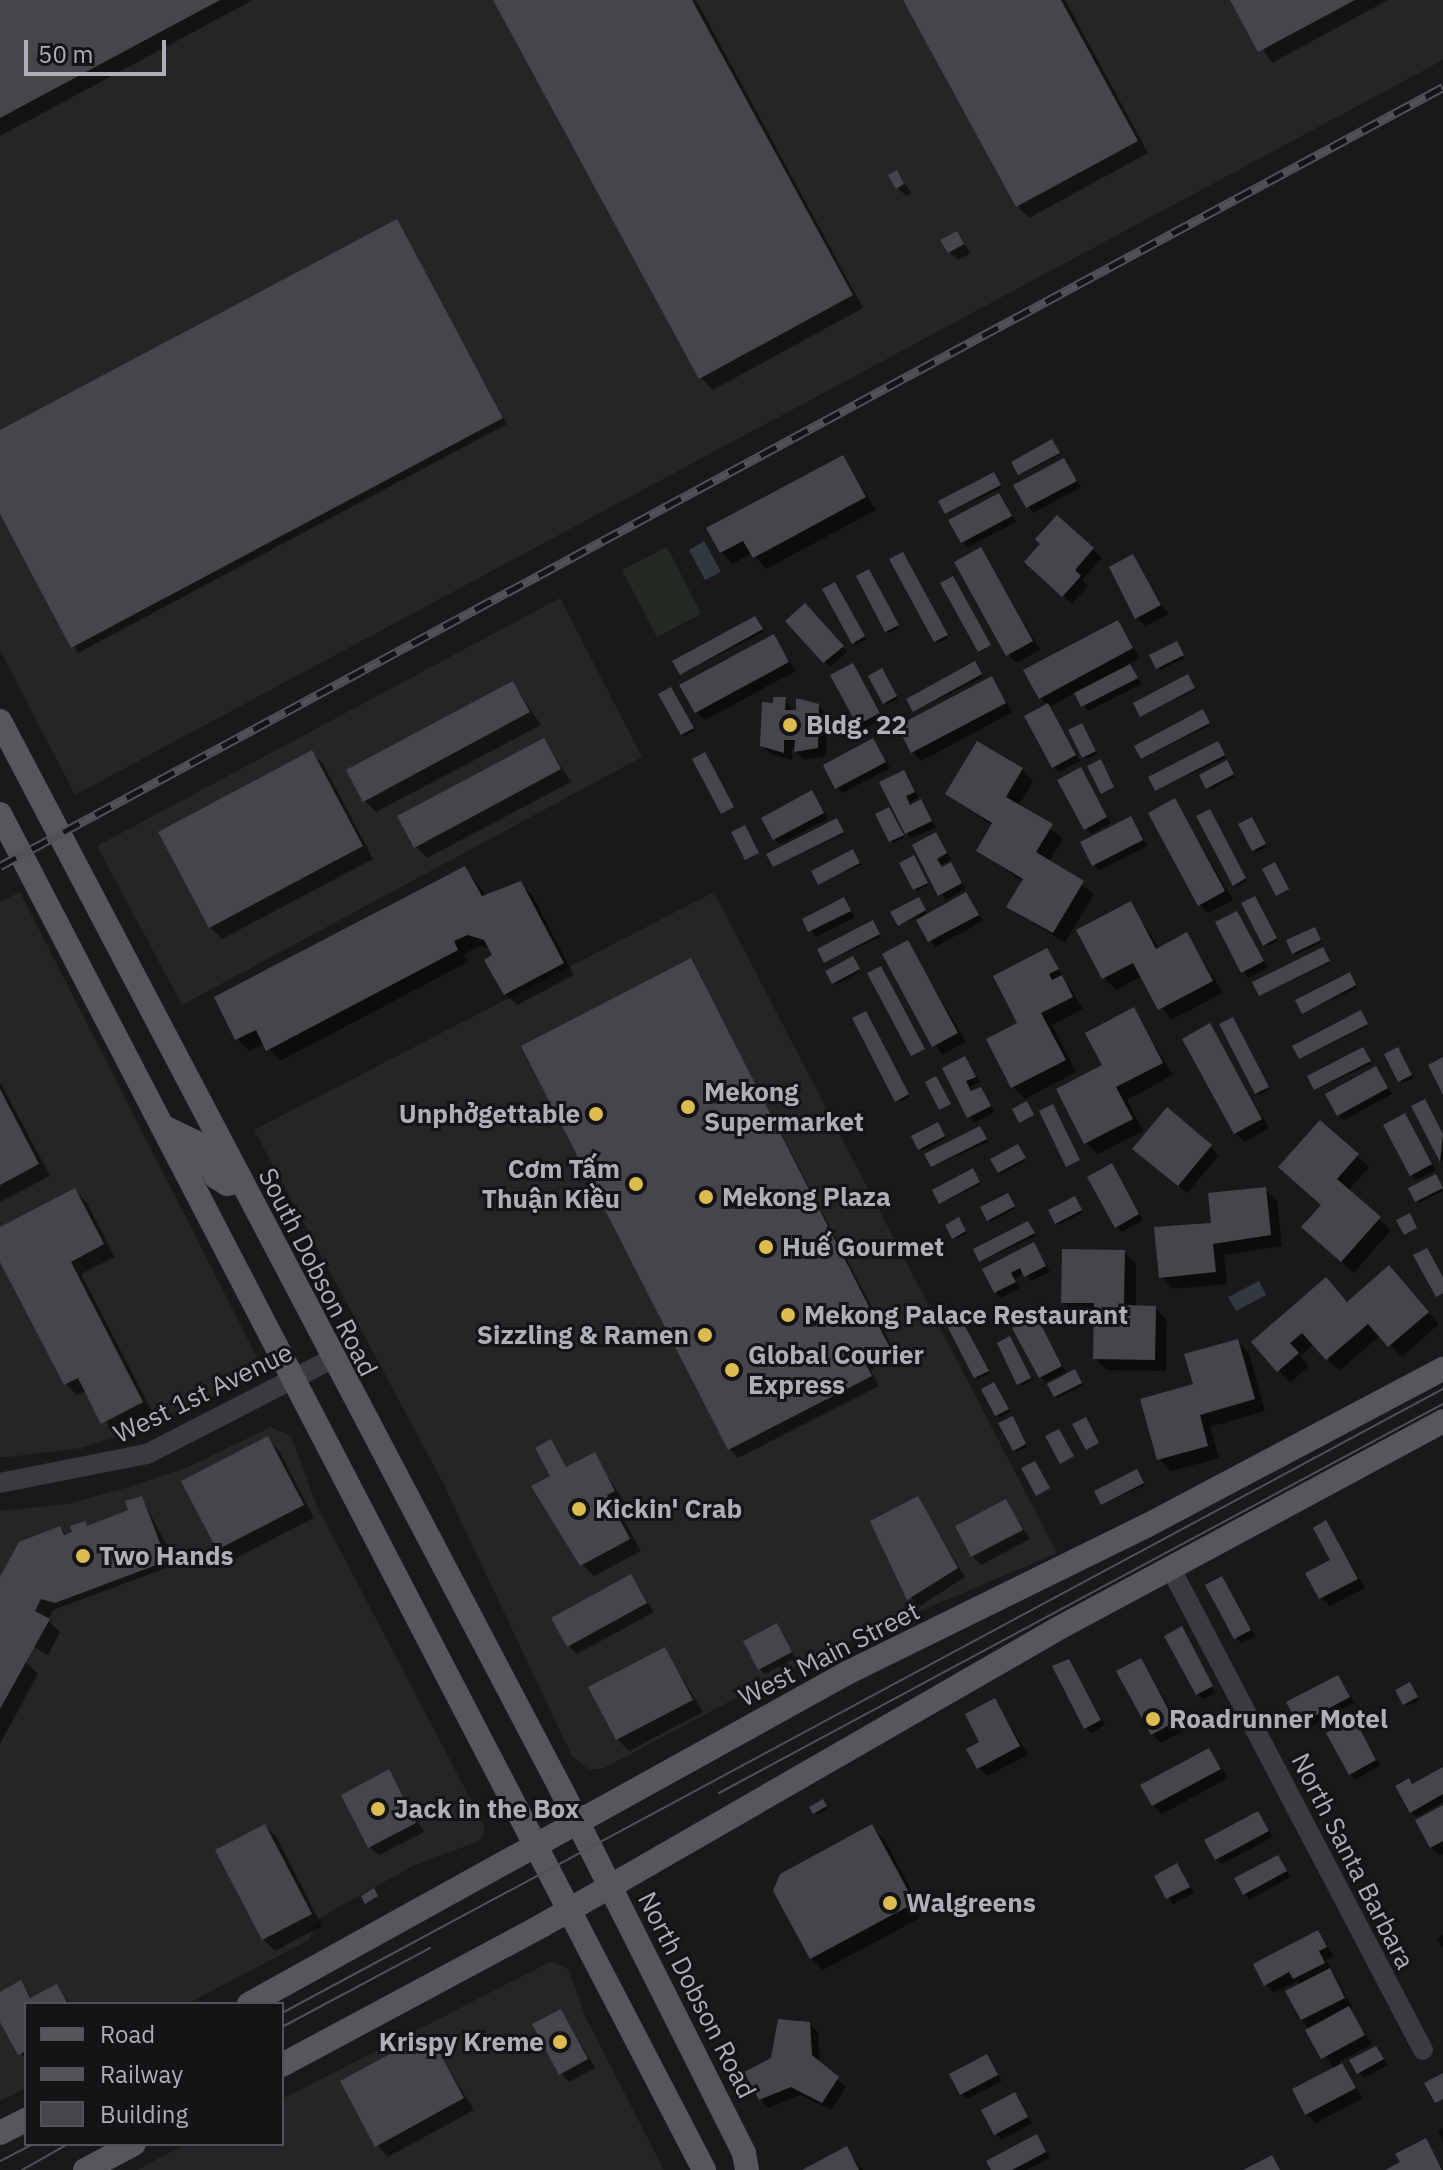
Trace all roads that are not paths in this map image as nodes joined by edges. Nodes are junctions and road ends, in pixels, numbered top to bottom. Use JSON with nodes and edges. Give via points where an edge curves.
{"nodes":[{"id":1,"x":0,"y":721,"type":"edge"},
{"id":2,"x":0,"y":814,"type":"edge"},
{"id":3,"x":164,"y":1127,"type":"junction"},
{"id":4,"x":239,"y":1181,"type":"junction"},
{"id":5,"x":332,"y":1359,"type":"junction"},
{"id":6,"x":1443,"y":1369,"type":"edge"},
{"id":7,"x":295,"y":1378,"type":"junction"},
{"id":8,"x":1443,"y":1421,"type":"edge"},
{"id":9,"x":0,"y":1483,"type":"edge"},
{"id":10,"x":1170,"y":1567,"type":"junction"},
{"id":11,"x":577,"y":1821,"type":"junction"},
{"id":12,"x":532,"y":1846,"type":"junction"},
{"id":13,"x":591,"y":1848,"type":"joint"},
{"id":14,"x":611,"y":1887,"type":"junction"},
{"id":15,"x":566,"y":1912,"type":"junction"},
{"id":16,"x":253,"y":2002,"type":"edge"},
{"id":17,"x":1423,"y":2050,"type":"dead end"},
{"id":18,"x":284,"y":2064,"type":"edge"},
{"id":19,"x":24,"y":2121,"type":"edge"},
{"id":20,"x":0,"y":2133,"type":"edge"},
{"id":21,"x":130,"y":2146,"type":"edge"},
{"id":22,"x":85,"y":2170,"type":"edge"},
{"id":23,"x":704,"y":2170,"type":"edge"},
{"id":24,"x":747,"y":2170,"type":"edge"}],
"edges":[{"from":1,"to":4,"type":"main road","name":"South Dobson Road"},
{"from":2,"to":3,"type":"main road"},
{"from":3,"to":4,"type":"main road","via":[[195,1142],[216,1177],[227,1184]]},
{"from":3,"to":7,"type":"main road"},
{"from":4,"to":5,"type":"main road","name":"South Dobson Road"},
{"from":5,"to":7,"type":"street","name":"West 1st Avenue"},
{"from":5,"to":11,"type":"main road","name":"South Dobson Road"},
{"from":6,"to":11,"type":"main road","name":"West Main Street","via":[[1146,1526],[849,1672]]},
{"from":7,"to":9,"type":"street","name":"West 1st Avenue","via":[[147,1454]]},
{"from":7,"to":12,"type":"main road"},
{"from":8,"to":10,"type":"main road"},
{"from":10,"to":14,"type":"main road"},
{"from":10,"to":17,"type":"street","name":"North Santa Barbara"},
{"from":11,"to":12,"type":"main road","name":"West Main Street"},
{"from":11,"to":13,"type":"main road","name":"South Dobson Road"},
{"from":12,"to":15,"type":"main road"},
{"from":12,"to":16,"type":"main road","name":"West Main Street"},
{"from":13,"to":14,"type":"main road","name":"North Dobson Road"},
{"from":14,"to":15,"type":"main road"},
{"from":14,"to":24,"type":"main road","name":"North Dobson Road","via":[[744,2153]]},
{"from":15,"to":18,"type":"main road"},
{"from":15,"to":23,"type":"main road"},
{"from":19,"to":20,"type":"main road"},
{"from":21,"to":22,"type":"main road"}]}
